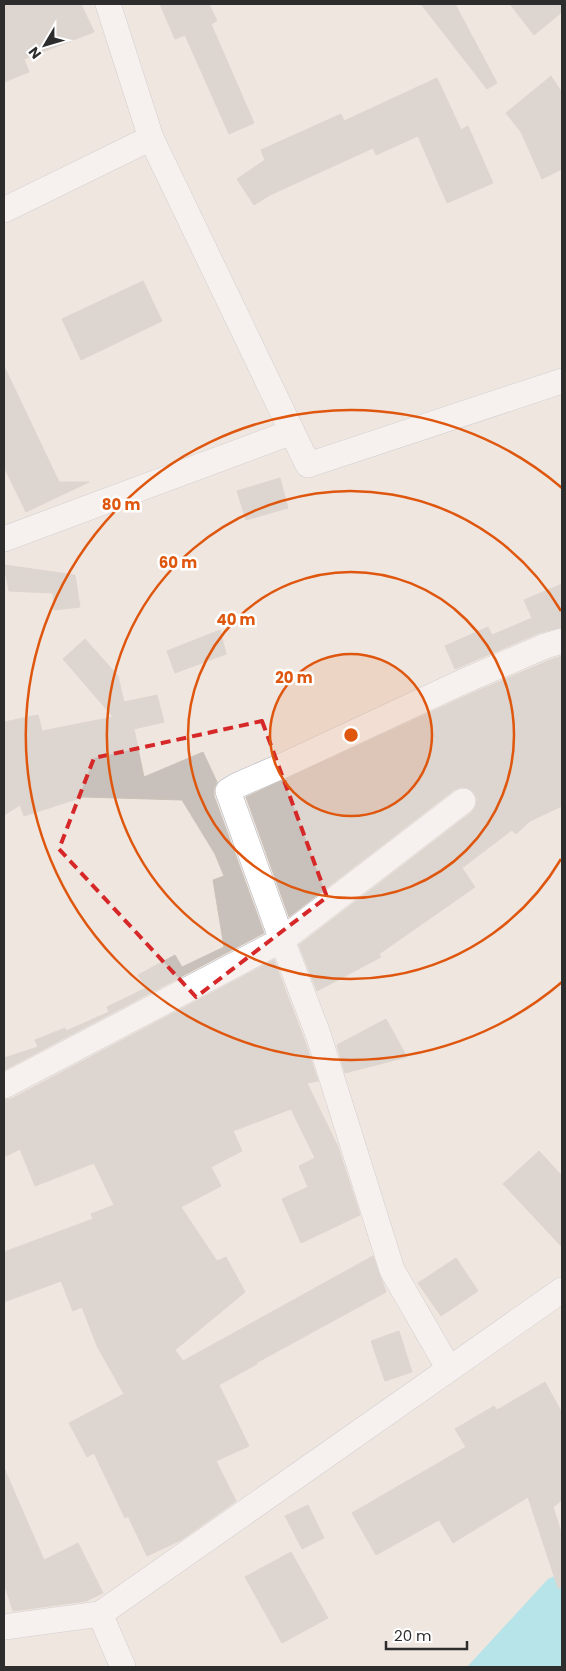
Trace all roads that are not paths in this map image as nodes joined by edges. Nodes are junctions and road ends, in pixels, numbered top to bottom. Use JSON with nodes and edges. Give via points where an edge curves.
{"nodes":[{"id":1,"x":108,"y":4,"type":"edge"},
{"id":2,"x":151,"y":138,"type":"junction"},
{"id":3,"x":4,"y":210,"type":"edge"},
{"id":4,"x":562,"y":381,"type":"edge"},
{"id":5,"x":292,"y":432,"type":"junction"},
{"id":6,"x":4,"y":539,"type":"edge"},
{"id":7,"x":562,"y":641,"type":"edge"},
{"id":8,"x":462,"y":801,"type":"dead end"},
{"id":9,"x":282,"y":940,"type":"junction"},
{"id":10,"x":4,"y":1086,"type":"edge"},
{"id":11,"x":562,"y":1290,"type":"edge"},
{"id":12,"x":449,"y":1369,"type":"junction"},
{"id":13,"x":100,"y":1614,"type":"junction"},
{"id":14,"x":4,"y":1627,"type":"edge"},
{"id":15,"x":123,"y":1667,"type":"edge"}],
"edges":[{"from":1,"to":2,"type":"street"},
{"from":2,"to":3,"type":"street"},
{"from":2,"to":5,"type":"street"},
{"from":4,"to":5,"type":"street","via":[[308,465]]},
{"from":5,"to":6,"type":"street"},
{"from":7,"to":9,"type":"street","via":[[462,682],[228,791]]},
{"from":8,"to":9,"type":"street"},
{"from":9,"to":10,"type":"street"},
{"from":9,"to":12,"type":"street","via":[[318,1034],[392,1270]]},
{"from":11,"to":12,"type":"street"},
{"from":12,"to":13,"type":"street"},
{"from":13,"to":14,"type":"street"},
{"from":13,"to":15,"type":"street"}]}
